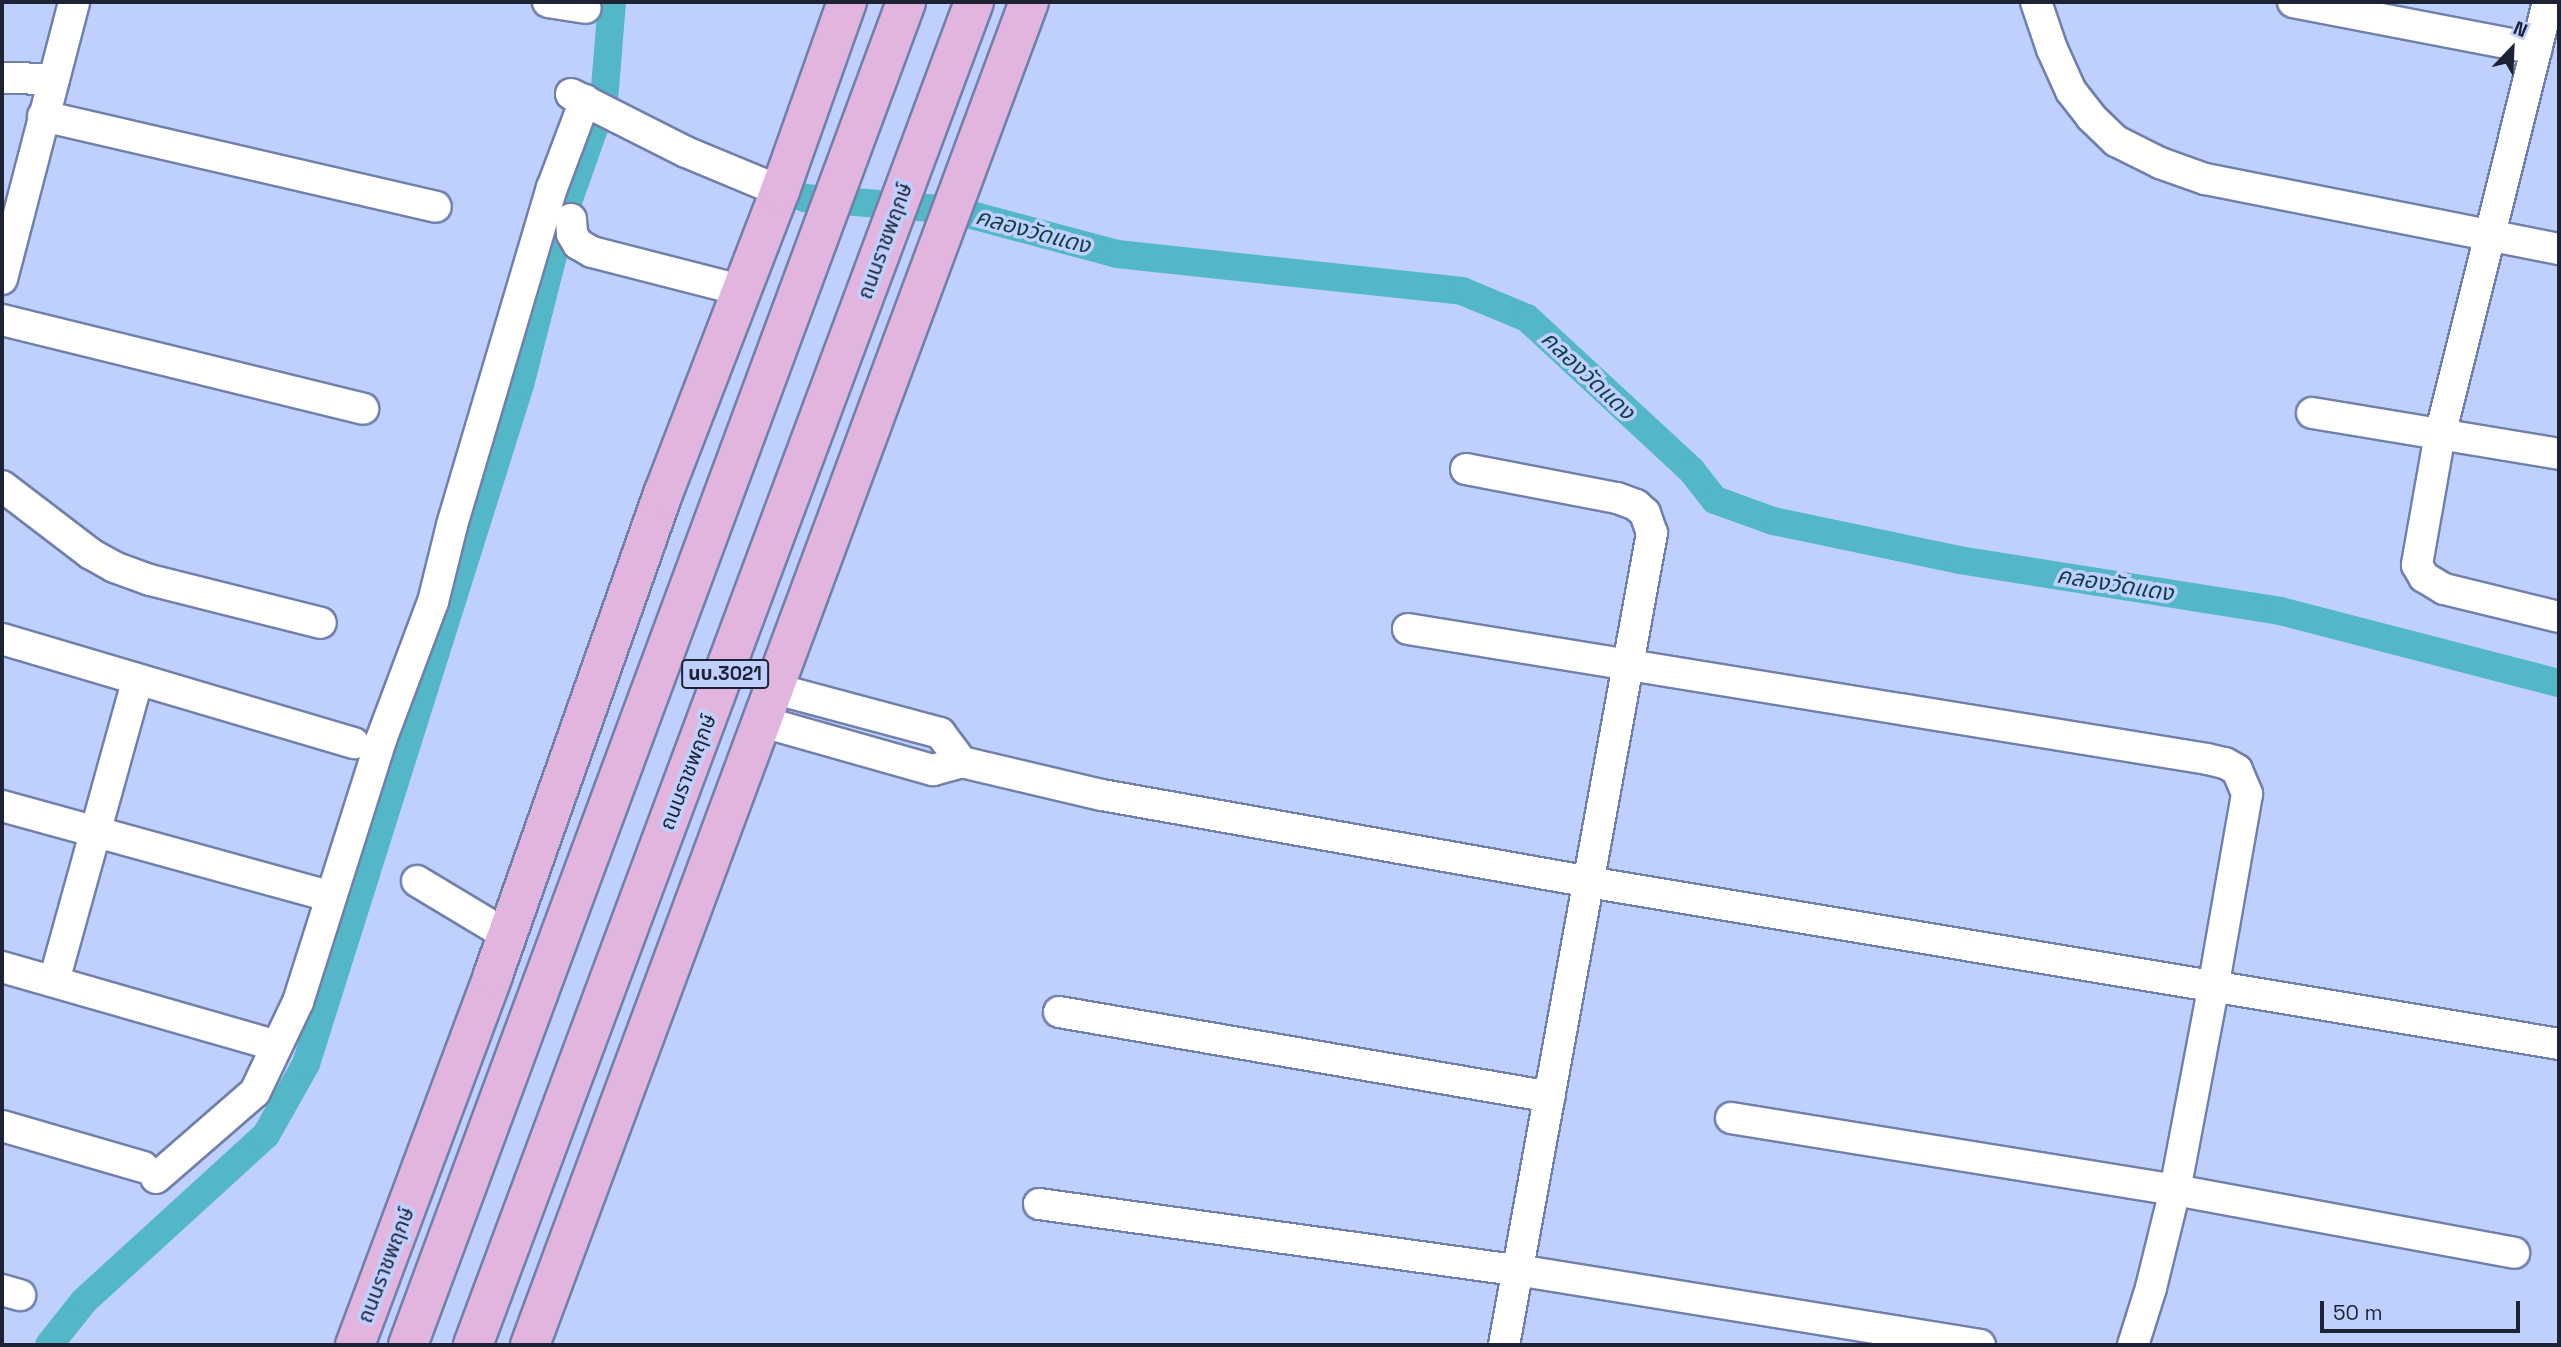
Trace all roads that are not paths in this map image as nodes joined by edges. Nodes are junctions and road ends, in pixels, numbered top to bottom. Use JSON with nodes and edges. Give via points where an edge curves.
{"nodes":[{"id":1,"x":74,"y":2,"type":"edge"},
{"id":2,"x":548,"y":2,"type":"edge"},
{"id":3,"x":847,"y":2,"type":"edge"},
{"id":4,"x":906,"y":2,"type":"edge"},
{"id":5,"x":974,"y":2,"type":"edge"},
{"id":6,"x":1029,"y":2,"type":"edge"},
{"id":7,"x":2036,"y":2,"type":"edge"},
{"id":8,"x":2293,"y":2,"type":"edge"},
{"id":9,"x":2548,"y":2,"type":"edge"},
{"id":10,"x":586,"y":8,"type":"dead end"},
{"id":11,"x":2536,"y":49,"type":"junction"},
{"id":12,"x":2,"y":78,"type":"edge"},
{"id":13,"x":54,"y":79,"type":"junction"},
{"id":14,"x":44,"y":116,"type":"junction"},
{"id":15,"x":780,"y":191,"type":"junction"},
{"id":16,"x":436,"y":207,"type":"dead end"},
{"id":17,"x":571,"y":219,"type":"dead end"},
{"id":18,"x":2489,"y":236,"type":"junction"},
{"id":19,"x":2559,"y":249,"type":"edge"},
{"id":20,"x":2,"y":279,"type":"edge"},
{"id":21,"x":740,"y":290,"type":"junction"},
{"id":22,"x":2,"y":320,"type":"edge"},
{"id":23,"x":363,"y":409,"type":"dead end"},
{"id":24,"x":2312,"y":413,"type":"dead end"},
{"id":25,"x":2440,"y":434,"type":"junction"},
{"id":26,"x":2559,"y":454,"type":"edge"},
{"id":27,"x":1466,"y":469,"type":"dead end"},
{"id":28,"x":2,"y":486,"type":"edge"},
{"id":29,"x":2559,"y":617,"type":"edge"},
{"id":30,"x":321,"y":623,"type":"dead end"},
{"id":31,"x":1408,"y":629,"type":"dead end"},
{"id":32,"x":2,"y":639,"type":"edge"},
{"id":33,"x":1627,"y":663,"type":"junction"},
{"id":34,"x":138,"y":679,"type":"junction"},
{"id":35,"x":644,"y":705,"type":"junction"},
{"id":36,"x":769,"y":705,"type":"junction"},
{"id":37,"x":354,"y":743,"type":"dead end"},
{"id":38,"x":698,"y":747,"type":"junction"},
{"id":39,"x":2,"y":806,"type":"edge"},
{"id":40,"x":97,"y":831,"type":"junction"},
{"id":41,"x":417,"y":881,"type":"dead end"},
{"id":42,"x":1588,"y":882,"type":"junction"},
{"id":43,"x":322,"y":894,"type":"dead end"},
{"id":44,"x":507,"y":935,"type":"junction"},
{"id":45,"x":2,"y":967,"type":"edge"},
{"id":46,"x":493,"y":975,"type":"junction"},
{"id":47,"x":54,"y":981,"type":"junction"},
{"id":48,"x":2214,"y":984,"type":"junction"},
{"id":49,"x":661,"y":993,"type":"junction"},
{"id":50,"x":1059,"y":1012,"type":"dead end"},
{"id":51,"x":262,"y":1042,"type":"dead end"},
{"id":52,"x":2559,"y":1044,"type":"edge"},
{"id":53,"x":1550,"y":1097,"type":"junction"},
{"id":54,"x":1731,"y":1118,"type":"dead end"},
{"id":55,"x":2,"y":1126,"type":"edge"},
{"id":56,"x":2175,"y":1190,"type":"junction"},
{"id":57,"x":1039,"y":1204,"type":"dead end"},
{"id":58,"x":2514,"y":1253,"type":"dead end"},
{"id":59,"x":1517,"y":1270,"type":"junction"},
{"id":60,"x":355,"y":1345,"type":"edge"},
{"id":61,"x":408,"y":1345,"type":"edge"},
{"id":62,"x":473,"y":1345,"type":"edge"},
{"id":63,"x":530,"y":1345,"type":"edge"},
{"id":64,"x":1504,"y":1345,"type":"edge"},
{"id":65,"x":1980,"y":1345,"type":"edge"},
{"id":66,"x":2133,"y":1345,"type":"edge"}],
"edges":[{"from":1,"to":13,"type":"street"},
{"from":2,"to":10,"type":"street"},
{"from":3,"to":15,"type":"main road","name":"ถนนราชพฤกษ์"},
{"from":4,"to":35,"type":"main road","number":"นบ.3021"},
{"from":5,"to":38,"type":"main road","name":"ถนนราชพฤกษ์","number":"นบ.3021"},
{"from":6,"to":36,"type":"main road","number":"นบ.3021"},
{"from":7,"to":18,"type":"street","via":[[2071,91],[2116,141],[2205,179]]},
{"from":8,"to":11,"type":"street"},
{"from":9,"to":11,"type":"street"},
{"from":11,"to":18,"type":"street"},
{"from":12,"to":13,"type":"street"},
{"from":13,"to":14,"type":"street"},
{"from":14,"to":16,"type":"street"},
{"from":14,"to":20,"type":"street"},
{"from":15,"to":21,"type":"main road","name":"ถนนราชพฤกษ์"},
{"from":15,"to":55,"type":"street","via":[[686,152],[591,104],[548,201],[433,602],[381,740],[298,1002],[255,1092],[150,1172]]},
{"from":17,"to":21,"type":"street","via":[[578,244],[592,252]]},
{"from":18,"to":19,"type":"street"},
{"from":18,"to":25,"type":"street"},
{"from":21,"to":44,"type":"main road","name":"ถนนราชพฤกษ์"},
{"from":22,"to":23,"type":"street"},
{"from":24,"to":25,"type":"street"},
{"from":25,"to":26,"type":"street"},
{"from":25,"to":29,"type":"street","via":[[2419,572],[2444,589]]},
{"from":27,"to":33,"type":"street","via":[[1617,498],[1645,513],[1651,533]]},
{"from":28,"to":30,"type":"street","via":[[114,567]]},
{"from":31,"to":33,"type":"street"},
{"from":32,"to":34,"type":"street"},
{"from":33,"to":42,"type":"street"},
{"from":33,"to":48,"type":"street","via":[[2225,763],[2243,778],[2247,794]]},
{"from":34,"to":37,"type":"street"},
{"from":34,"to":40,"type":"street"},
{"from":35,"to":46,"type":"main road","via":[[595,772],[535,904]]},
{"from":35,"to":61,"type":"main road","number":"นบ.3021"},
{"from":36,"to":42,"type":"street","via":[[940,733],[962,762],[1102,795]]},
{"from":36,"to":49,"type":"main road","number":"นบ.3021"},
{"from":38,"to":49,"type":"main road","via":[[690,836],[666,917]]},
{"from":38,"to":62,"type":"main road","name":"ถนนราชพฤกษ์","number":"นบ.3021"},
{"from":39,"to":40,"type":"street"},
{"from":40,"to":43,"type":"street"},
{"from":40,"to":47,"type":"street"},
{"from":41,"to":44,"type":"street"},
{"from":42,"to":48,"type":"street"},
{"from":42,"to":53,"type":"street"},
{"from":44,"to":46,"type":"main road","name":"ถนนราชพฤกษ์"},
{"from":45,"to":47,"type":"street"},
{"from":46,"to":60,"type":"main road","name":"ถนนราชพฤกษ์"},
{"from":47,"to":51,"type":"street"},
{"from":48,"to":52,"type":"street"},
{"from":48,"to":56,"type":"street"},
{"from":49,"to":63,"type":"main road","number":"นบ.3021"},
{"from":50,"to":53,"type":"street"},
{"from":53,"to":59,"type":"street"},
{"from":54,"to":56,"type":"street"},
{"from":56,"to":58,"type":"street"},
{"from":56,"to":66,"type":"street"},
{"from":57,"to":59,"type":"street"},
{"from":59,"to":64,"type":"street"},
{"from":59,"to":65,"type":"street"}]}
